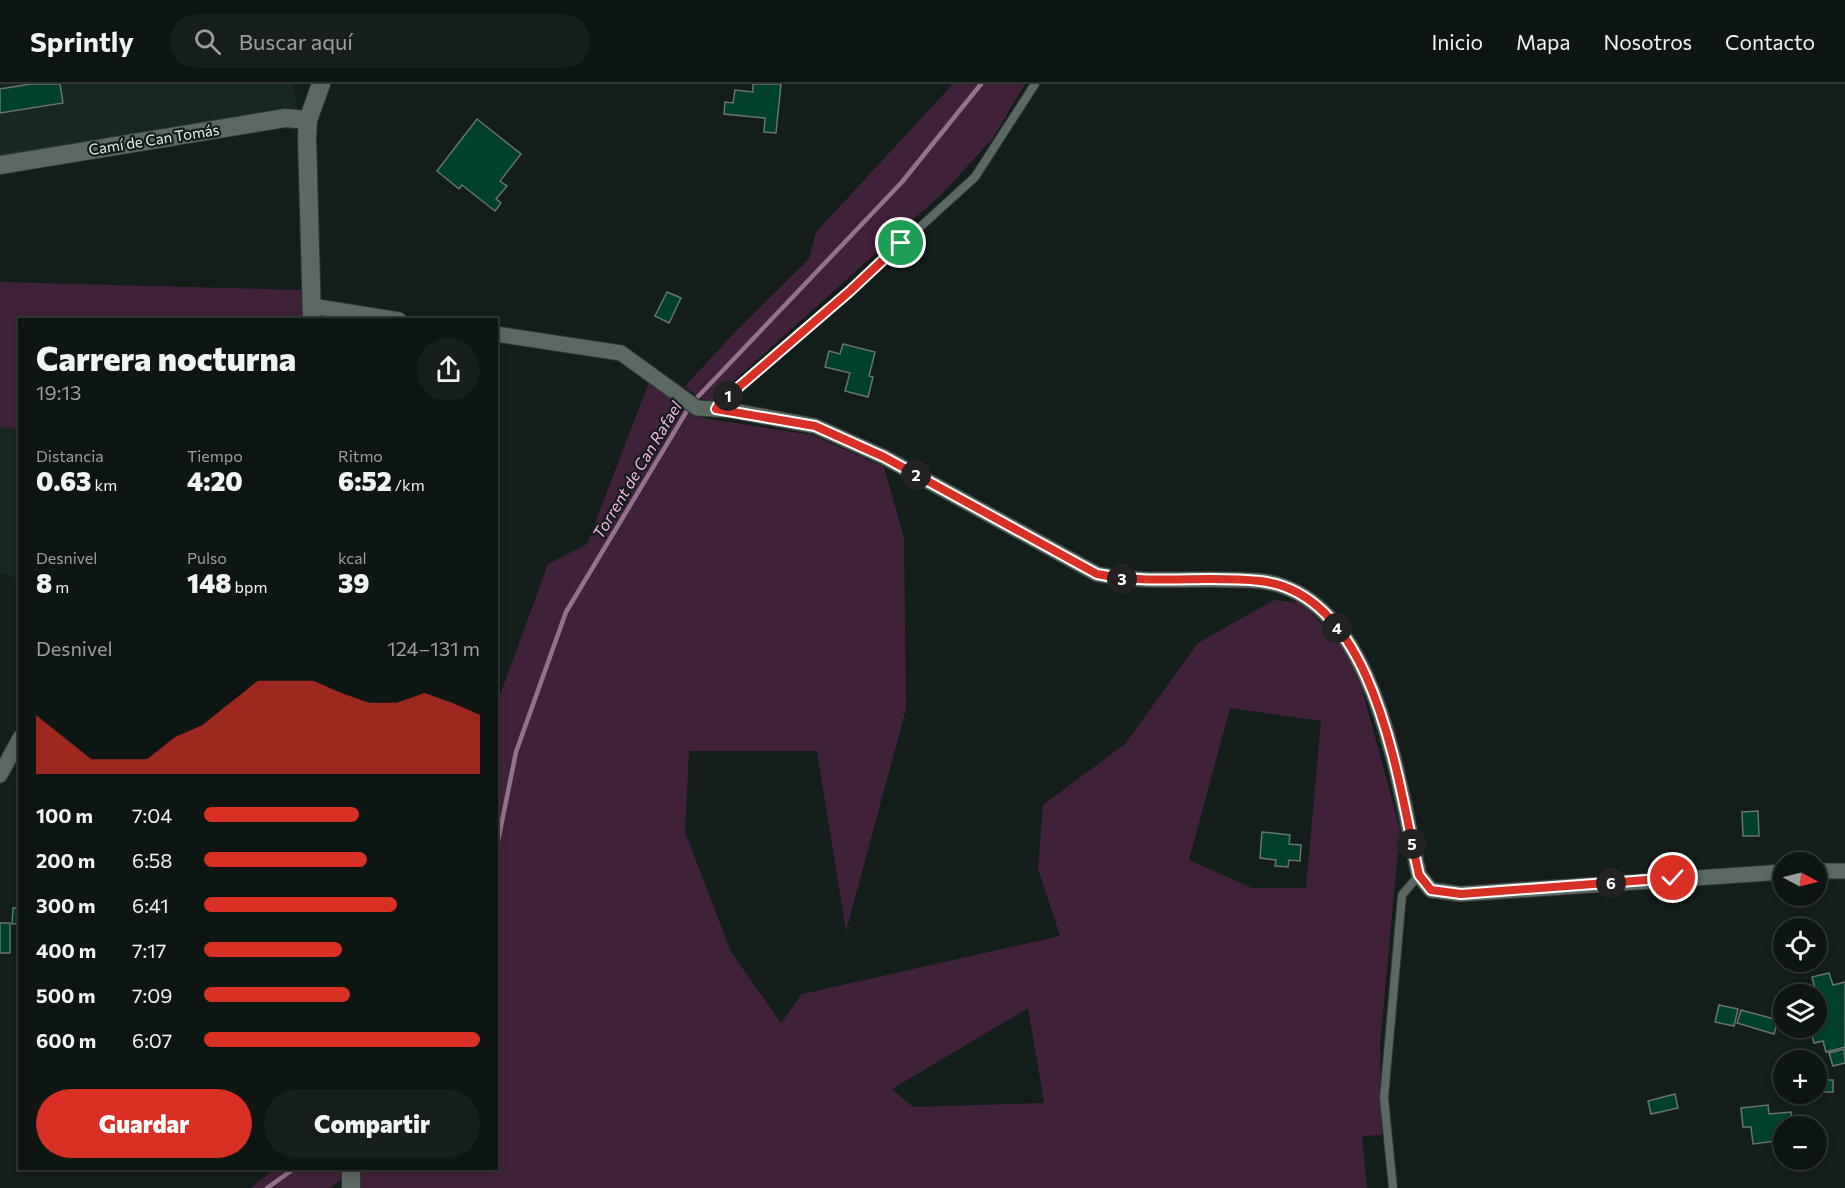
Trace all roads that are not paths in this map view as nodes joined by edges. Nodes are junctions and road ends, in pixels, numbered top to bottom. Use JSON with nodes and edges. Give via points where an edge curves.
{"nodes":[{"id":1,"x":321,"y":84,"type":"edge"},
{"id":2,"x":1035,"y":84,"type":"edge"},
{"id":3,"x":308,"y":120,"type":"junction"},
{"id":4,"x":0,"y":165,"type":"edge"},
{"id":5,"x":312,"y":313,"type":"edge"},
{"id":6,"x":374,"y":318,"type":"edge"},
{"id":7,"x":498,"y":334,"type":"edge"},
{"id":8,"x":716,"y":409,"type":"junction"},
{"id":9,"x":18,"y":742,"type":"edge"},
{"id":10,"x":0,"y":775,"type":"edge"},
{"id":11,"x":1827,"y":871,"type":"edge"},
{"id":12,"x":1845,"y":871,"type":"edge"},
{"id":13,"x":1773,"y":873,"type":"edge"},
{"id":14,"x":1419,"y":875,"type":"junction"},
{"id":15,"x":351,"y":1170,"type":"edge"},
{"id":16,"x":351,"y":1188,"type":"edge"},
{"id":17,"x":1393,"y":1188,"type":"edge"}],
"edges":[{"from":1,"to":3,"type":"street"},
{"from":2,"to":8,"type":"lane","via":[[975,177]]},
{"from":3,"to":4,"type":"street","name":"Camí de Can Tomás","via":[[285,118]]},
{"from":3,"to":5,"type":"street"},
{"from":5,"to":6,"type":"street"},
{"from":7,"to":8,"type":"street","via":[[621,353],[697,408]]},
{"from":8,"to":14,"type":"street","via":[[815,426],[884,457],[1097,574],[1130,580],[1261,581],[1293,589],[1320,609],[1352,645],[1386,728]]},
{"from":9,"to":10,"type":"street"},
{"from":11,"to":12,"type":"street"},
{"from":13,"to":14,"type":"street","via":[[1461,894],[1431,890]]},
{"from":14,"to":17,"type":"lane","via":[[1402,895],[1386,1061],[1384,1098]]},
{"from":15,"to":16,"type":"street"}]}
